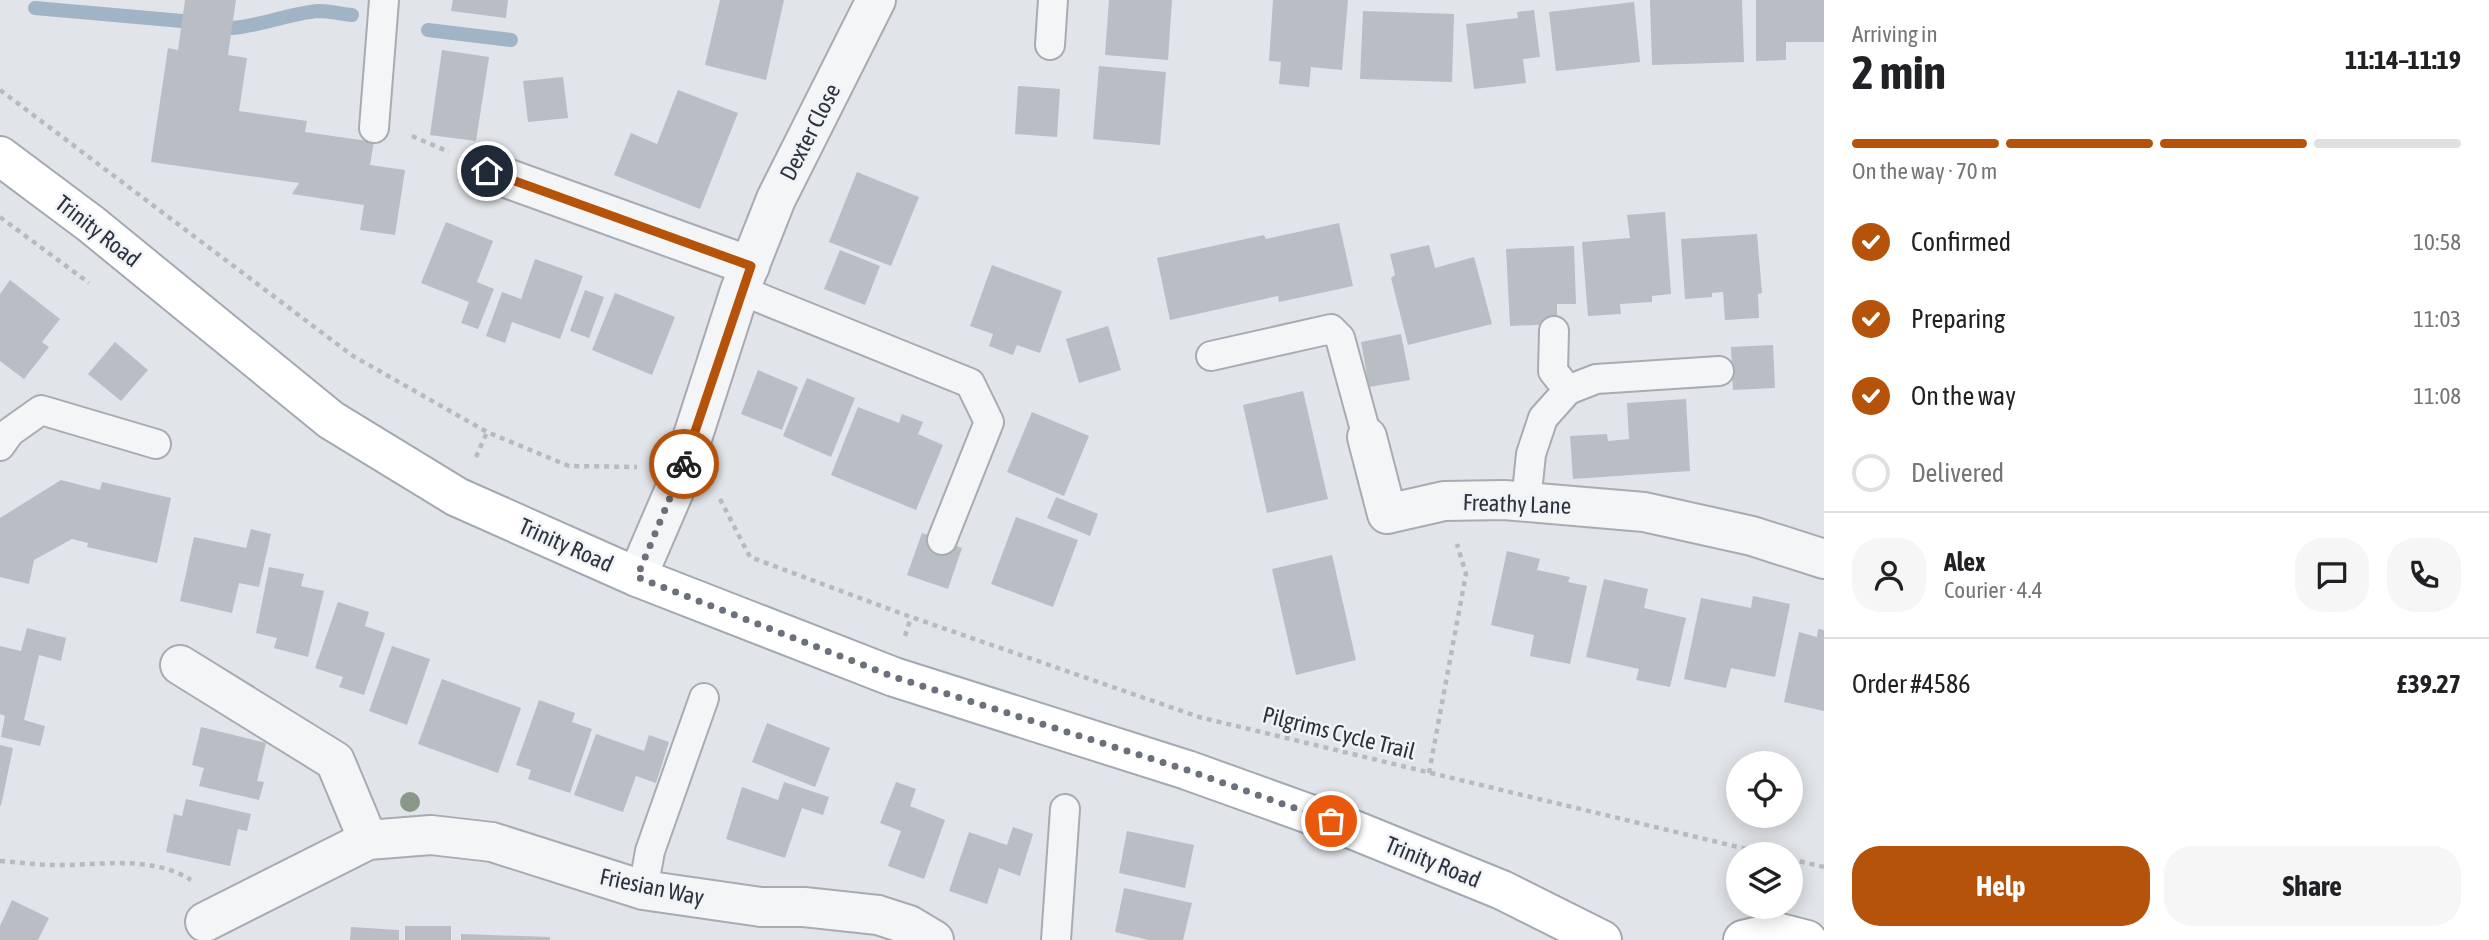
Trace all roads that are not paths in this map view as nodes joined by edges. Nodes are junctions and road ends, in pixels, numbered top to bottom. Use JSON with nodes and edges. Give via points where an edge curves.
{"nodes":[{"id":1,"x":384,"y":0,"type":"edge"},
{"id":2,"x":876,"y":0,"type":"edge"},
{"id":3,"x":1053,"y":0,"type":"edge"},
{"id":4,"x":1050,"y":45,"type":"dead end"},
{"id":5,"x":374,"y":128,"type":"road end"},
{"id":6,"x":0,"y":156,"type":"edge"},
{"id":7,"x":487,"y":171,"type":"road end"},
{"id":8,"x":745,"y":278,"type":"junction"},
{"id":9,"x":1553,"y":331,"type":"dead end"},
{"id":10,"x":1210,"y":356,"type":"dead end"},
{"id":11,"x":1719,"y":372,"type":"dead end"},
{"id":12,"x":1568,"y":390,"type":"junction"},
{"id":13,"x":1367,"y":438,"type":"joint"},
{"id":14,"x":156,"y":444,"type":"dead end"},
{"id":15,"x":0,"y":446,"type":"edge"},
{"id":16,"x":1526,"y":502,"type":"junction"},
{"id":17,"x":942,"y":540,"type":"dead end"},
{"id":18,"x":1824,"y":559,"type":"edge"},
{"id":19,"x":637,"y":577,"type":"junction"},
{"id":20,"x":180,"y":665,"type":"dead end"},
{"id":21,"x":704,"y":698,"type":"dead end"},
{"id":22,"x":1065,"y":809,"type":"dead end"},
{"id":23,"x":368,"y":840,"type":"junction"},
{"id":24,"x":643,"y":890,"type":"junction"},
{"id":25,"x":211,"y":919,"type":"road end"},
{"id":26,"x":934,"y":940,"type":"edge"},
{"id":27,"x":1056,"y":940,"type":"edge"},
{"id":28,"x":1602,"y":940,"type":"edge"},
{"id":29,"x":1743,"y":940,"type":"edge"},
{"id":30,"x":1807,"y":940,"type":"edge"}],
"edges":[{"from":1,"to":5,"type":"lane"},
{"from":2,"to":8,"type":"street","name":"Dexter Close","via":[[776,199]]},
{"from":3,"to":4,"type":"lane"},
{"from":6,"to":19,"type":"main road","name":"Trinity Road","via":[[91,224],[331,420],[457,497]]},
{"from":7,"to":8,"type":"street"},
{"from":8,"to":17,"type":"lane","via":[[970,383],[989,422]]},
{"from":8,"to":19,"type":"street","name":"Dexter Close","via":[[678,482]]},
{"from":9,"to":12,"type":"lane","via":[[1553,372]]},
{"from":10,"to":13,"type":"lane","name":"Freathy Lane","via":[[1331,329],[1340,338]]},
{"from":11,"to":12,"type":"lane","via":[[1596,379]]},
{"from":12,"to":16,"type":"lane","via":[[1543,418],[1531,454]]},
{"from":13,"to":16,"type":"street","name":"Freathy Lane","via":[[1387,514],[1444,501]]},
{"from":14,"to":15,"type":"lane","via":[[41,410],[10,432]]},
{"from":16,"to":18,"type":"street","name":"Freathy Lane","via":[[1644,512],[1752,536]]},
{"from":19,"to":28,"type":"main road","name":"Trinity Road","via":[[894,677],[1174,766],[1354,830],[1503,890]]},
{"from":20,"to":23,"type":"street","via":[[335,761]]},
{"from":21,"to":24,"type":"lane","via":[[650,851]]},
{"from":22,"to":27,"type":"lane"},
{"from":23,"to":24,"type":"street","name":"Friesian Way","via":[[432,835],[492,842]]},
{"from":23,"to":25,"type":"street","name":"Friesian Way"},
{"from":24,"to":26,"type":"street","name":"Friesian Way","via":[[761,907],[878,915],[909,925]]},
{"from":29,"to":30,"type":"main road","via":[[1776,932]]}]}
